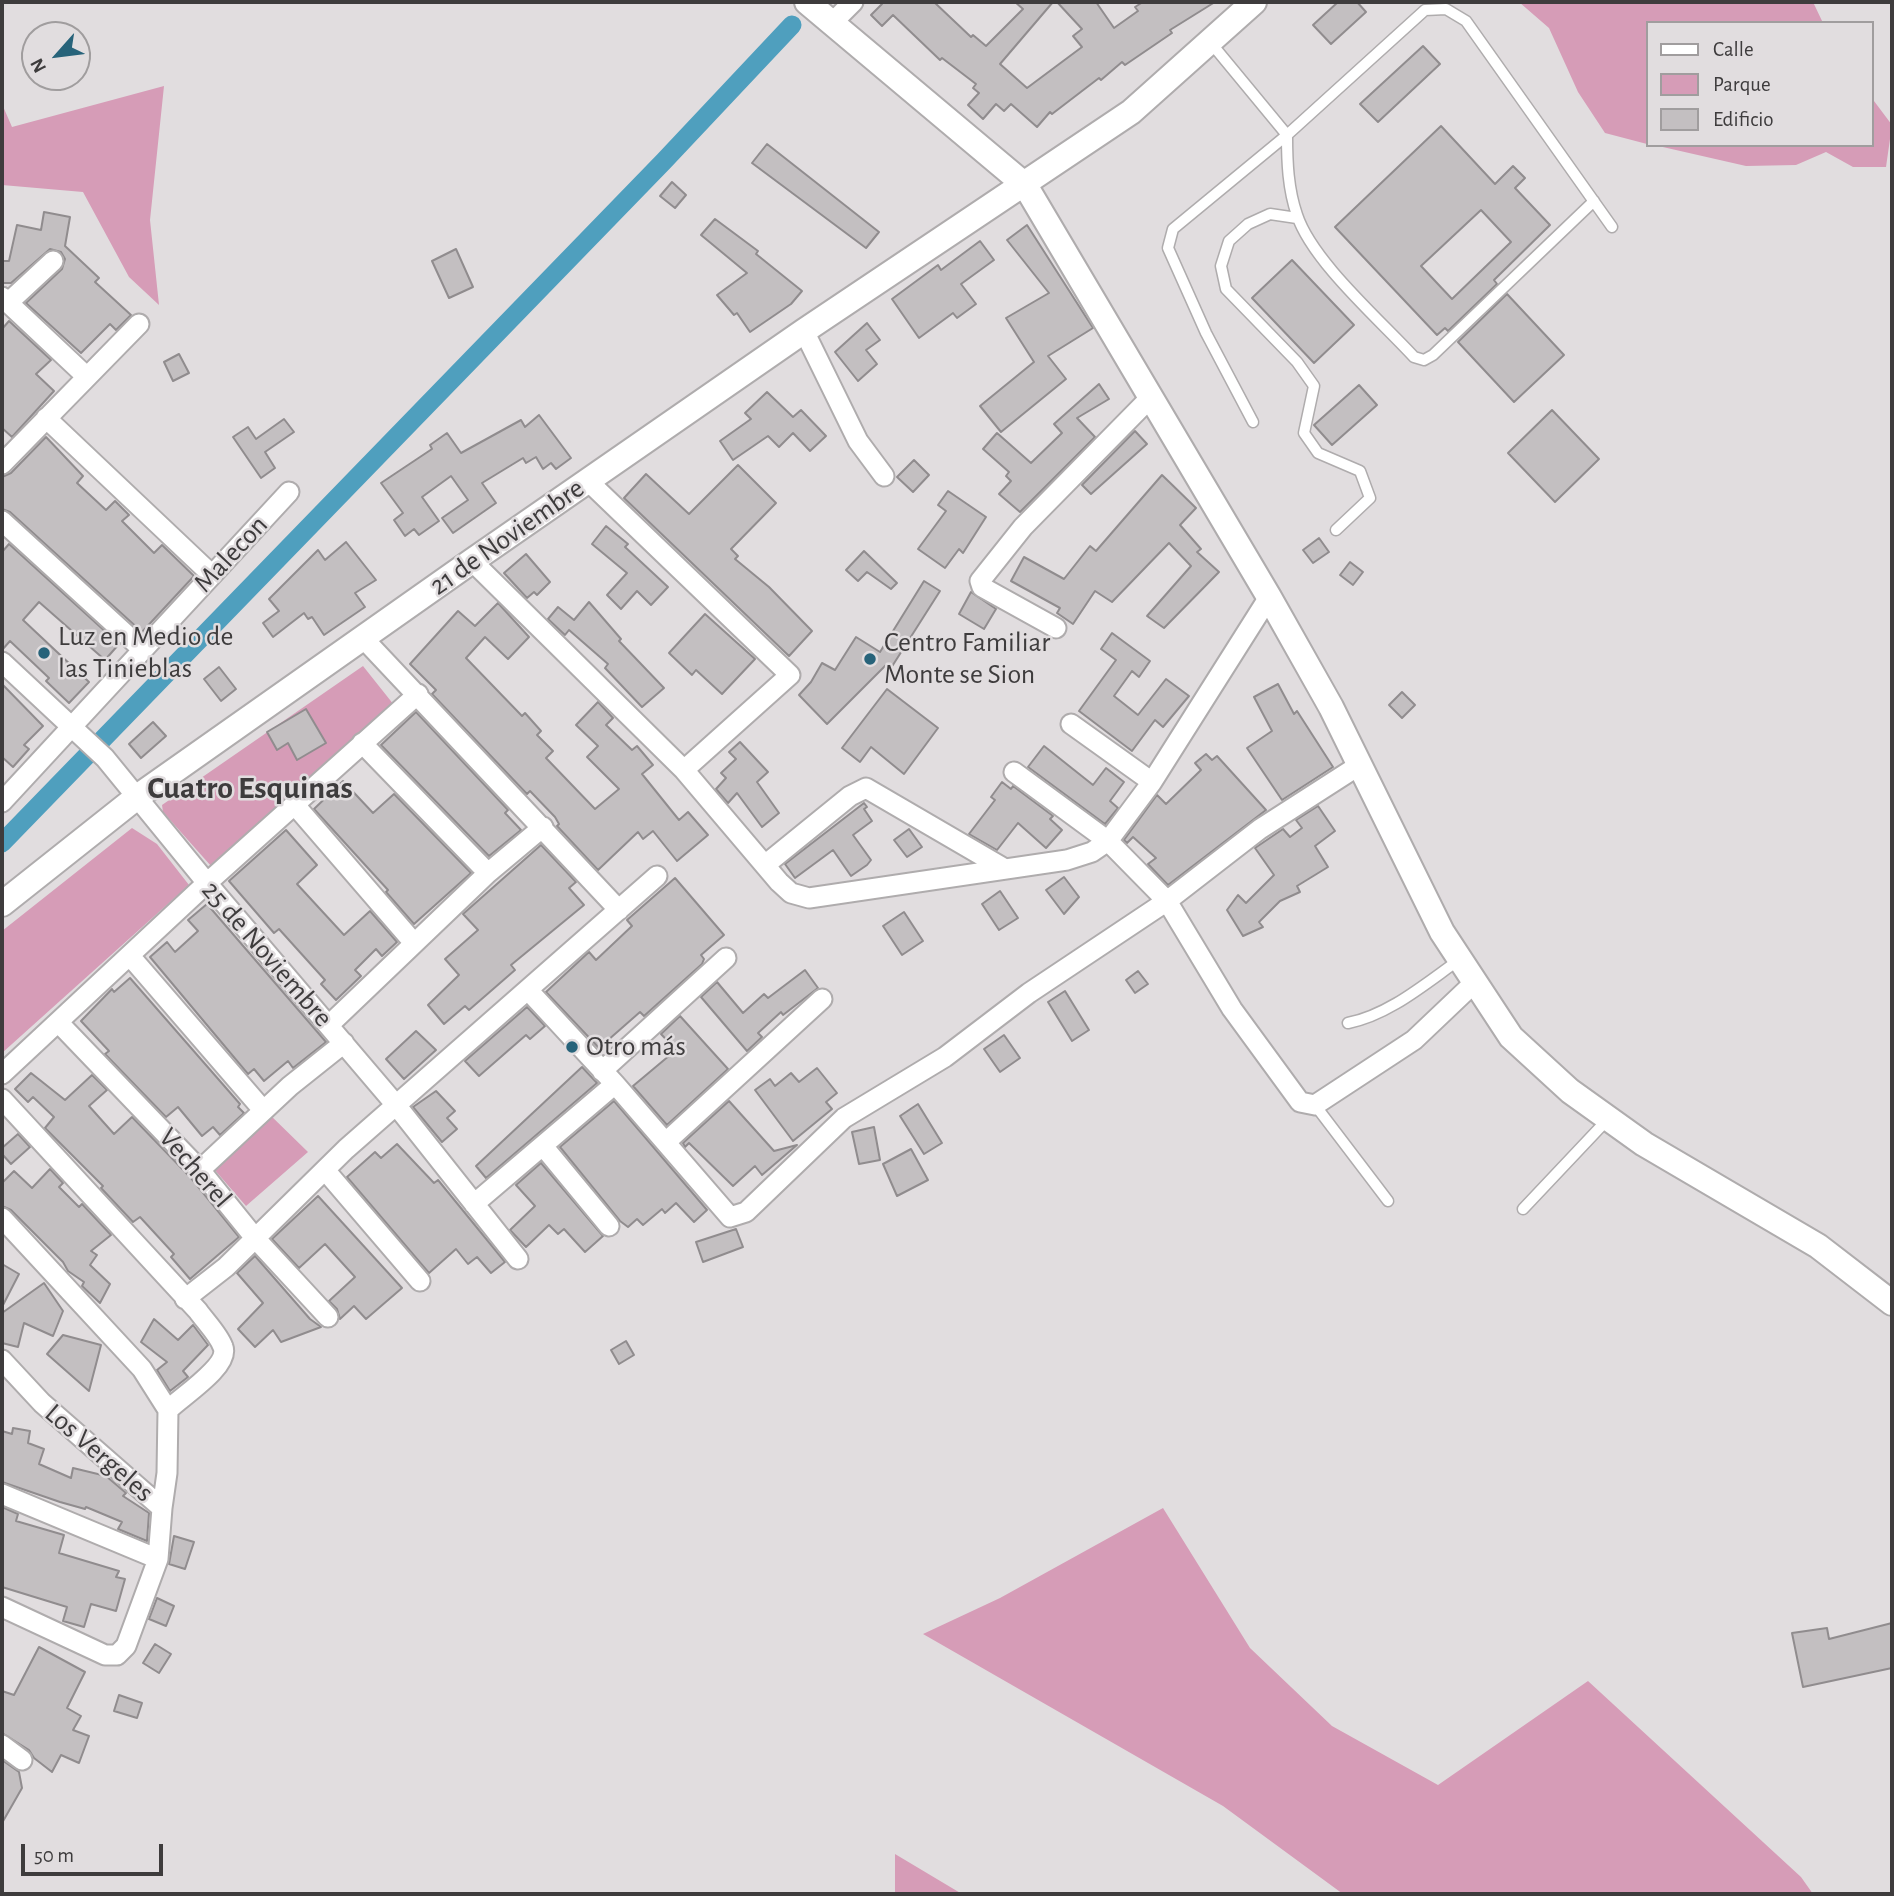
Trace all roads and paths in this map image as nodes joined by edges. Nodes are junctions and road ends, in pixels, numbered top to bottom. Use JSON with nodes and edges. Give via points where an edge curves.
{"nodes":[{"id":1,"x":807,"y":2,"type":"edge"},
{"id":2,"x":853,"y":2,"type":"edge"},
{"id":3,"x":1254,"y":2,"type":"edge"},
{"id":4,"x":832,"y":23,"type":"junction"},
{"id":5,"x":1211,"y":43,"type":"junction"},
{"id":6,"x":1287,"y":135,"type":"junction"},
{"id":7,"x":1025,"y":185,"type":"junction"},
{"id":8,"x":1594,"y":201,"type":"junction"},
{"id":9,"x":1297,"y":218,"type":"junction"},
{"id":10,"x":1612,"y":227,"type":"dead end"},
{"id":11,"x":53,"y":261,"type":"dead end"},
{"id":12,"x":6,"y":299,"type":"edge"},
{"id":13,"x":139,"y":324,"type":"dead end"},
{"id":14,"x":803,"y":331,"type":"junction"},
{"id":15,"x":87,"y":377,"type":"junction"},
{"id":16,"x":1151,"y":397,"type":"junction"},
{"id":17,"x":46,"y":418,"type":"junction"},
{"id":18,"x":1253,"y":422,"type":"dead end"},
{"id":19,"x":5,"y":456,"type":"edge"},
{"id":20,"x":884,"y":476,"type":"dead end"},
{"id":21,"x":588,"y":481,"type":"junction"},
{"id":22,"x":289,"y":492,"type":"dead end"},
{"id":23,"x":2,"y":521,"type":"edge"},
{"id":24,"x":1336,"y":530,"type":"dead end"},
{"id":25,"x":472,"y":561,"type":"junction"},
{"id":26,"x":212,"y":575,"type":"junction"},
{"id":27,"x":1269,"y":597,"type":"junction"},
{"id":28,"x":1056,"y":628,"type":"dead end"},
{"id":29,"x":363,"y":638,"type":"junction"},
{"id":30,"x":142,"y":649,"type":"junction"},
{"id":31,"x":2,"y":662,"type":"edge"},
{"id":32,"x":418,"y":694,"type":"junction"},
{"id":33,"x":1071,"y":724,"type":"dead end"},
{"id":34,"x":77,"y":731,"type":"junction"},
{"id":35,"x":362,"y":743,"type":"junction"},
{"id":36,"x":1358,"y":766,"type":"junction"},
{"id":37,"x":684,"y":771,"type":"junction"},
{"id":38,"x":1014,"y":772,"type":"dead end"},
{"id":39,"x":1152,"y":782,"type":"junction"},
{"id":40,"x":137,"y":797,"type":"junction"},
{"id":41,"x":2,"y":802,"type":"edge"},
{"id":42,"x":294,"y":804,"type":"junction"},
{"id":43,"x":543,"y":827,"type":"junction"},
{"id":44,"x":1108,"y":841,"type":"junction"},
{"id":45,"x":765,"y":865,"type":"junction"},
{"id":46,"x":1004,"y":869,"type":"junction"},
{"id":47,"x":488,"y":873,"type":"junction"},
{"id":48,"x":657,"y":876,"type":"dead end"},
{"id":49,"x":207,"y":883,"type":"junction"},
{"id":50,"x":1167,"y":901,"type":"junction"},
{"id":51,"x":2,"y":904,"type":"edge"},
{"id":52,"x":619,"y":910,"type":"junction"},
{"id":53,"x":414,"y":943,"type":"junction"},
{"id":54,"x":130,"y":956,"type":"junction"},
{"id":55,"x":726,"y":958,"type":"dead end"},
{"id":56,"x":1460,"y":960,"type":"junction"},
{"id":57,"x":1474,"y":983,"type":"junction"},
{"id":58,"x":528,"y":990,"type":"junction"},
{"id":59,"x":822,"y":999,"type":"dead end"},
{"id":60,"x":58,"y":1022,"type":"junction"},
{"id":61,"x":1348,"y":1023,"type":"dead end"},
{"id":62,"x":329,"y":1025,"type":"junction"},
{"id":63,"x":344,"y":1043,"type":"junction"},
{"id":64,"x":2,"y":1074,"type":"edge"},
{"id":65,"x":608,"y":1077,"type":"junction"},
{"id":66,"x":2,"y":1099,"type":"edge"},
{"id":67,"x":396,"y":1105,"type":"junction"},
{"id":68,"x":1315,"y":1105,"type":"junction"},
{"id":69,"x":263,"y":1110,"type":"junction"},
{"id":70,"x":1608,"y":1118,"type":"junction"},
{"id":71,"x":666,"y":1142,"type":"junction"},
{"id":72,"x":543,"y":1146,"type":"junction"},
{"id":73,"x":200,"y":1170,"type":"junction"},
{"id":74,"x":325,"y":1170,"type":"junction"},
{"id":75,"x":1388,"y":1201,"type":"dead end"},
{"id":76,"x":474,"y":1205,"type":"junction"},
{"id":77,"x":1523,"y":1209,"type":"dead end"},
{"id":78,"x":2,"y":1218,"type":"edge"},
{"id":79,"x":609,"y":1226,"type":"dead end"},
{"id":80,"x":255,"y":1238,"type":"junction"},
{"id":81,"x":519,"y":1259,"type":"dead end"},
{"id":82,"x":420,"y":1281,"type":"dead end"},
{"id":83,"x":185,"y":1299,"type":"junction"},
{"id":84,"x":1892,"y":1303,"type":"edge"},
{"id":85,"x":328,"y":1317,"type":"dead end"},
{"id":86,"x":2,"y":1360,"type":"edge"},
{"id":87,"x":168,"y":1410,"type":"junction"},
{"id":88,"x":2,"y":1494,"type":"edge"},
{"id":89,"x":162,"y":1508,"type":"junction"},
{"id":90,"x":158,"y":1559,"type":"junction"},
{"id":91,"x":2,"y":1607,"type":"edge"},
{"id":92,"x":2,"y":1745,"type":"edge"},
{"id":93,"x":22,"y":1760,"type":"dead end"}],
"edges":[{"from":1,"to":4,"type":"street"},
{"from":2,"to":4,"type":"street"},
{"from":3,"to":5,"type":"street","name":"21 de Noviembre"},
{"from":4,"to":7,"type":"street"},
{"from":5,"to":6,"type":"lane"},
{"from":5,"to":7,"type":"street","name":"21 de Noviembre","via":[[1131,112]]},
{"from":6,"to":8,"type":"lane","via":[[1426,10],[1446,9],[1466,21]]},
{"from":6,"to":9,"type":"lane","via":[[1287,169]]},
{"from":6,"to":18,"type":"lane","via":[[1173,229],[1168,248]]},
{"from":7,"to":14,"type":"street","name":"21 de Noviembre"},
{"from":7,"to":16,"type":"street"},
{"from":8,"to":9,"type":"lane","via":[[1424,360],[1414,357],[1328,264]]},
{"from":8,"to":10,"type":"lane"},
{"from":9,"to":24,"type":"lane","via":[[1270,214],[1248,224],[1229,241],[1221,266],[1226,289],[1297,362],[1314,386],[1304,433],[1318,453],[1360,471],[1370,498]]},
{"from":11,"to":12,"type":"street"},
{"from":12,"to":15,"type":"street"},
{"from":13,"to":15,"type":"street"},
{"from":14,"to":20,"type":"street","via":[[858,441]]},
{"from":14,"to":21,"type":"street","name":"21 de Noviembre"},
{"from":15,"to":17,"type":"street"},
{"from":16,"to":27,"type":"street"},
{"from":16,"to":28,"type":"street","via":[[1023,527],[980,581],[982,587]]},
{"from":17,"to":19,"type":"street"},
{"from":17,"to":26,"type":"street"},
{"from":21,"to":25,"type":"street","name":"21 de Noviembre"},
{"from":21,"to":37,"type":"street","via":[[790,674]]},
{"from":22,"to":26,"type":"street","name":"Malecon"},
{"from":23,"to":30,"type":"street"},
{"from":25,"to":29,"type":"street","name":"21 de Noviembre"},
{"from":25,"to":37,"type":"street"},
{"from":26,"to":30,"type":"street","name":"Malecon"},
{"from":27,"to":36,"type":"street","via":[[1331,707]]},
{"from":27,"to":39,"type":"street"},
{"from":29,"to":32,"type":"street"},
{"from":29,"to":40,"type":"street","name":"21 de Noviembre"},
{"from":30,"to":34,"type":"street","name":"Malecon"},
{"from":31,"to":34,"type":"street","name":"25 de Noviembre"},
{"from":32,"to":35,"type":"street"},
{"from":32,"to":43,"type":"street"},
{"from":33,"to":39,"type":"street"},
{"from":34,"to":40,"type":"street","name":"25 de Noviembre"},
{"from":34,"to":41,"type":"street","name":"Malecon"},
{"from":35,"to":42,"type":"street"},
{"from":35,"to":47,"type":"street"},
{"from":36,"to":50,"type":"street","via":[[1260,829]]},
{"from":36,"to":56,"type":"street"},
{"from":37,"to":45,"type":"street"},
{"from":38,"to":44,"type":"street"},
{"from":39,"to":44,"type":"street"},
{"from":40,"to":49,"type":"street","name":"25 de Noviembre"},
{"from":40,"to":51,"type":"street","name":"21 de Noviembre"},
{"from":42,"to":49,"type":"street"},
{"from":42,"to":53,"type":"street"},
{"from":43,"to":47,"type":"street"},
{"from":43,"to":52,"type":"street"},
{"from":44,"to":46,"type":"street","via":[[1067,860]]},
{"from":44,"to":50,"type":"street"},
{"from":45,"to":46,"type":"street","via":[[790,893],[809,898]]},
{"from":45,"to":46,"type":"street","via":[[866,788]]},
{"from":47,"to":53,"type":"street"},
{"from":48,"to":52,"type":"street"},
{"from":49,"to":54,"type":"street"},
{"from":49,"to":62,"type":"street","name":"25 de Noviembre"},
{"from":50,"to":68,"type":"street","via":[[1232,1009],[1300,1102]]},
{"from":50,"to":71,"type":"street","via":[[1029,993],[945,1056],[844,1118],[746,1212],[730,1217]]},
{"from":52,"to":58,"type":"street"},
{"from":53,"to":62,"type":"street"},
{"from":54,"to":60,"type":"street"},
{"from":54,"to":69,"type":"street"},
{"from":55,"to":65,"type":"street"},
{"from":56,"to":57,"type":"street"},
{"from":56,"to":61,"type":"lane","via":[[1401,1000]]},
{"from":57,"to":68,"type":"street","via":[[1414,1040]]},
{"from":57,"to":70,"type":"street","via":[[1511,1037],[1570,1091]]},
{"from":58,"to":65,"type":"street"},
{"from":58,"to":67,"type":"street"},
{"from":59,"to":71,"type":"street"},
{"from":60,"to":64,"type":"street"},
{"from":60,"to":73,"type":"street","name":"Vecherel"},
{"from":62,"to":63,"type":"street","name":"25 de Noviembre"},
{"from":63,"to":67,"type":"street","name":"25 de Noviembre"},
{"from":63,"to":69,"type":"street"},
{"from":65,"to":71,"type":"street"},
{"from":65,"to":72,"type":"street"},
{"from":66,"to":83,"type":"street"},
{"from":67,"to":74,"type":"street"},
{"from":67,"to":76,"type":"street","name":"25 de Noviembre"},
{"from":68,"to":75,"type":"lane"},
{"from":69,"to":73,"type":"street"},
{"from":70,"to":77,"type":"lane"},
{"from":70,"to":84,"type":"street","via":[[1644,1144],[1818,1245]]},
{"from":72,"to":76,"type":"street"},
{"from":72,"to":79,"type":"street"},
{"from":73,"to":80,"type":"street","name":"Vecherel"},
{"from":74,"to":80,"type":"street"},
{"from":74,"to":82,"type":"street"},
{"from":76,"to":81,"type":"street","name":"25 de Noviembre"},
{"from":78,"to":87,"type":"street","via":[[142,1369]]},
{"from":80,"to":83,"type":"street"},
{"from":80,"to":85,"type":"street","name":"Vecherel"},
{"from":83,"to":87,"type":"street","via":[[223,1346],[224,1356],[218,1369]]},
{"from":86,"to":89,"type":"street","name":"Los Vergeles","via":[[42,1403]]},
{"from":87,"to":89,"type":"street"},
{"from":88,"to":90,"type":"street"},
{"from":89,"to":90,"type":"street","name":"Los Vergeles"},
{"from":90,"to":91,"type":"street","name":"Los Vergeles","via":[[126,1646],[117,1655],[105,1655]]},
{"from":92,"to":93,"type":"street"}]}
